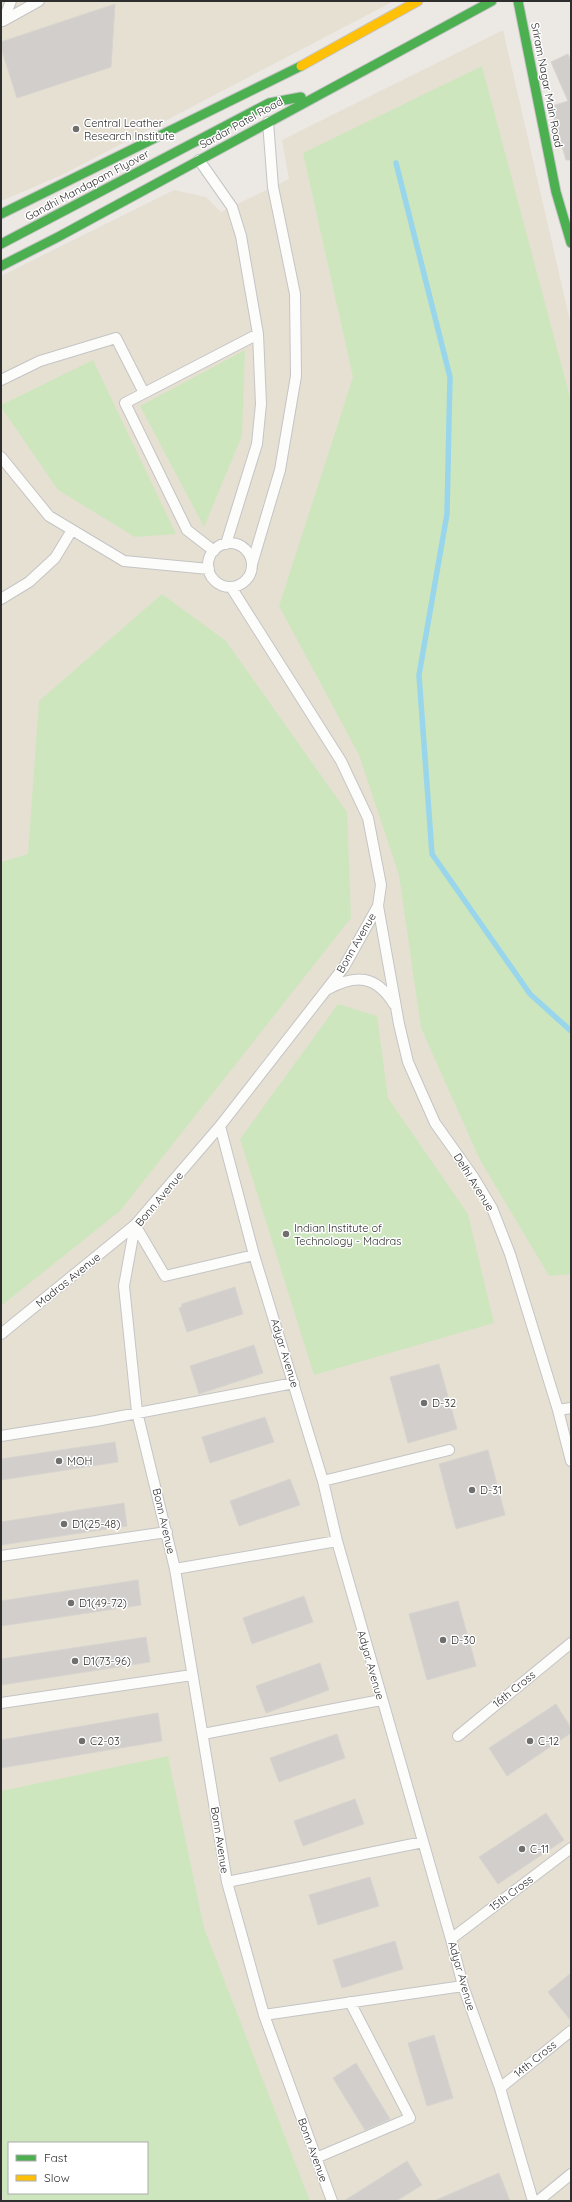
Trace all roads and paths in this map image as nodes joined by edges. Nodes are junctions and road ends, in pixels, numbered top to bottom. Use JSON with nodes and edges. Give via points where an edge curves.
{"nodes":[{"id":1,"x":11,"y":1,"type":"edge"},
{"id":2,"x":39,"y":1,"type":"edge"},
{"id":3,"x":418,"y":1,"type":"edge"},
{"id":4,"x":492,"y":1,"type":"edge"},
{"id":5,"x":518,"y":1,"type":"edge"},
{"id":6,"x":2,"y":24,"type":"edge"},
{"id":7,"x":299,"y":68,"type":"junction"},
{"id":8,"x":318,"y":94,"type":"junction"},
{"id":9,"x":269,"y":103,"type":"junction"},
{"id":10,"x":268,"y":122,"type":"junction"},
{"id":11,"x":199,"y":160,"type":"junction"},
{"id":12,"x":1,"y":214,"type":"edge"},
{"id":13,"x":571,"y":243,"type":"edge"},
{"id":14,"x":1,"y":244,"type":"edge"},
{"id":15,"x":1,"y":266,"type":"edge"},
{"id":16,"x":258,"y":334,"type":"junction"},
{"id":17,"x":1,"y":380,"type":"edge"},
{"id":18,"x":144,"y":393,"type":"junction"},
{"id":19,"x":1,"y":457,"type":"edge"},
{"id":20,"x":72,"y":530,"type":"junction"},
{"id":21,"x":226,"y":544,"type":"junction"},
{"id":22,"x":214,"y":551,"type":"junction"},
{"id":23,"x":252,"y":564,"type":"junction"},
{"id":24,"x":209,"y":569,"type":"junction"},
{"id":25,"x":231,"y":587,"type":"junction"},
{"id":26,"x":1,"y":599,"type":"edge"},
{"id":27,"x":378,"y":906,"type":"junction"},
{"id":28,"x":326,"y":990,"type":"junction"},
{"id":29,"x":396,"y":1008,"type":"junction"},
{"id":30,"x":220,"y":1126,"type":"junction"},
{"id":31,"x":134,"y":1225,"type":"junction"},
{"id":32,"x":254,"y":1255,"type":"junction"},
{"id":33,"x":1,"y":1334,"type":"edge"},
{"id":34,"x":294,"y":1383,"type":"junction"},
{"id":35,"x":571,"y":1408,"type":"edge"},
{"id":36,"x":558,"y":1410,"type":"junction"},
{"id":37,"x":137,"y":1412,"type":"junction"},
{"id":38,"x":1,"y":1436,"type":"edge"},
{"id":39,"x":449,"y":1450,"type":"dead end"},
{"id":40,"x":571,"y":1461,"type":"edge"},
{"id":41,"x":323,"y":1481,"type":"junction"},
{"id":42,"x":167,"y":1532,"type":"junction"},
{"id":43,"x":337,"y":1542,"type":"junction"},
{"id":44,"x":1,"y":1556,"type":"edge"},
{"id":45,"x":175,"y":1569,"type":"junction"},
{"id":46,"x":571,"y":1643,"type":"edge"},
{"id":47,"x":192,"y":1675,"type":"junction"},
{"id":48,"x":381,"y":1700,"type":"junction"},
{"id":49,"x":1,"y":1702,"type":"edge"},
{"id":50,"x":203,"y":1734,"type":"junction"},
{"id":51,"x":458,"y":1736,"type":"dead end"},
{"id":52,"x":423,"y":1842,"type":"junction"},
{"id":53,"x":571,"y":1848,"type":"edge"},
{"id":54,"x":227,"y":1882,"type":"junction"},
{"id":55,"x":451,"y":1939,"type":"junction"},
{"id":56,"x":463,"y":1986,"type":"junction"},
{"id":57,"x":350,"y":2002,"type":"junction"},
{"id":58,"x":264,"y":2015,"type":"junction"},
{"id":59,"x":571,"y":2031,"type":"edge"},
{"id":60,"x":500,"y":2088,"type":"junction"},
{"id":61,"x":316,"y":2158,"type":"junction"},
{"id":62,"x":571,"y":2174,"type":"edge"},
{"id":63,"x":332,"y":2201,"type":"edge"},
{"id":64,"x":533,"y":2201,"type":"edge"},
{"id":65,"x":538,"y":2201,"type":"edge"}],
"edges":[{"from":1,"to":6,"type":"lane"},
{"from":2,"to":6,"type":"lane"},
{"from":3,"to":7,"type":"main road","name":"Sardar Patel Road"},
{"from":4,"to":8,"type":"main road","name":"Sardar Patel Road"},
{"from":5,"to":13,"type":"main road","name":"Sriram Nagar Main Road","via":[[556,192]]},
{"from":7,"to":9,"type":"main road","name":"Gandhi Mandapam Flyover"},
{"from":7,"to":12,"type":"main road","name":"Sardar Patel Road"},
{"from":8,"to":9,"type":"main road","name":"Gandhi Mandapam Flyover"},
{"from":8,"to":10,"type":"main road","name":"Sardar Patel Road"},
{"from":9,"to":14,"type":"main road","name":"Gandhi Mandapam Flyover"},
{"from":10,"to":11,"type":"main road","name":"Sardar Patel Road"},
{"from":10,"to":23,"type":"lane","via":[[273,187],[295,294],[296,376],[280,470]]},
{"from":11,"to":15,"type":"main road","name":"Sardar Patel Road"},
{"from":11,"to":16,"type":"lane","via":[[232,207],[241,236]]},
{"from":16,"to":18,"type":"lane"},
{"from":16,"to":21,"type":"lane","via":[[261,404],[257,444]]},
{"from":17,"to":18,"type":"lane","via":[[40,361],[116,338]]},
{"from":18,"to":22,"type":"lane","via":[[125,403],[187,530]]},
{"from":19,"to":20,"type":"lane","via":[[49,516]]},
{"from":20,"to":24,"type":"lane","via":[[124,561]]},
{"from":20,"to":26,"type":"lane","via":[[55,558],[29,582]]},
{"from":21,"to":22,"type":"lane"},
{"from":21,"to":23,"type":"lane","via":[[240,546],[250,556]]},
{"from":22,"to":24,"type":"lane","via":[[208,562]]},
{"from":23,"to":25,"type":"lane","via":[[244,582]]},
{"from":24,"to":25,"type":"lane","via":[[210,575],[219,584]]},
{"from":25,"to":27,"type":"lane","via":[[341,761],[368,818],[381,886]]},
{"from":27,"to":28,"type":"lane","name":"Bonn Avenue","via":[[344,967]]},
{"from":27,"to":29,"type":"lane","name":"Delhi Avenue"},
{"from":28,"to":29,"type":"lane","via":[[345,982],[365,979],[384,990]]},
{"from":28,"to":30,"type":"lane","name":"Bonn Avenue"},
{"from":29,"to":36,"type":"lane","name":"Delhi Avenue","via":[[408,1062],[435,1123],[492,1208],[510,1254]]},
{"from":30,"to":31,"type":"lane","name":"Bonn Avenue"},
{"from":30,"to":32,"type":"lane","name":"Adyar Avenue"},
{"from":31,"to":32,"type":"lane","via":[[165,1276]]},
{"from":31,"to":33,"type":"lane","name":"Madras Avenue"},
{"from":31,"to":37,"type":"lane","name":"Bonn Avenue","via":[[124,1286]]},
{"from":32,"to":34,"type":"lane","name":"Adyar Avenue"},
{"from":34,"to":37,"type":"lane"},
{"from":34,"to":41,"type":"lane","name":"Adyar Avenue"},
{"from":35,"to":36,"type":"lane"},
{"from":36,"to":40,"type":"lane","name":"Delhi Avenue"},
{"from":37,"to":38,"type":"lane"},
{"from":37,"to":42,"type":"lane","name":"Bonn Avenue"},
{"from":39,"to":41,"type":"lane"},
{"from":41,"to":43,"type":"lane","name":"Adyar Avenue"},
{"from":42,"to":44,"type":"lane"},
{"from":42,"to":45,"type":"lane","name":"Bonn Avenue"},
{"from":43,"to":45,"type":"lane"},
{"from":43,"to":48,"type":"lane","name":"Adyar Avenue"},
{"from":45,"to":47,"type":"lane","name":"Bonn Avenue"},
{"from":46,"to":51,"type":"lane","name":"16th Cross"},
{"from":47,"to":49,"type":"lane"},
{"from":47,"to":50,"type":"lane","name":"Bonn Avenue"},
{"from":48,"to":50,"type":"lane"},
{"from":48,"to":52,"type":"lane","name":"Adyar Avenue"},
{"from":50,"to":54,"type":"lane","name":"Bonn Avenue"},
{"from":52,"to":54,"type":"lane"},
{"from":52,"to":55,"type":"lane","name":"Adyar Avenue"},
{"from":53,"to":55,"type":"lane","name":"15th Cross"},
{"from":54,"to":58,"type":"lane","name":"Bonn Avenue"},
{"from":55,"to":56,"type":"lane","name":"Adyar Avenue"},
{"from":56,"to":57,"type":"lane"},
{"from":56,"to":60,"type":"lane","name":"Adyar Avenue"},
{"from":57,"to":58,"type":"lane"},
{"from":57,"to":61,"type":"lane","via":[[410,2118]]},
{"from":58,"to":61,"type":"lane","name":"Bonn Avenue"},
{"from":59,"to":60,"type":"lane","name":"14th Cross"},
{"from":60,"to":64,"type":"lane","name":"Adyar Avenue"},
{"from":61,"to":63,"type":"lane","name":"Bonn Avenue"},
{"from":62,"to":65,"type":"lane"}]}
